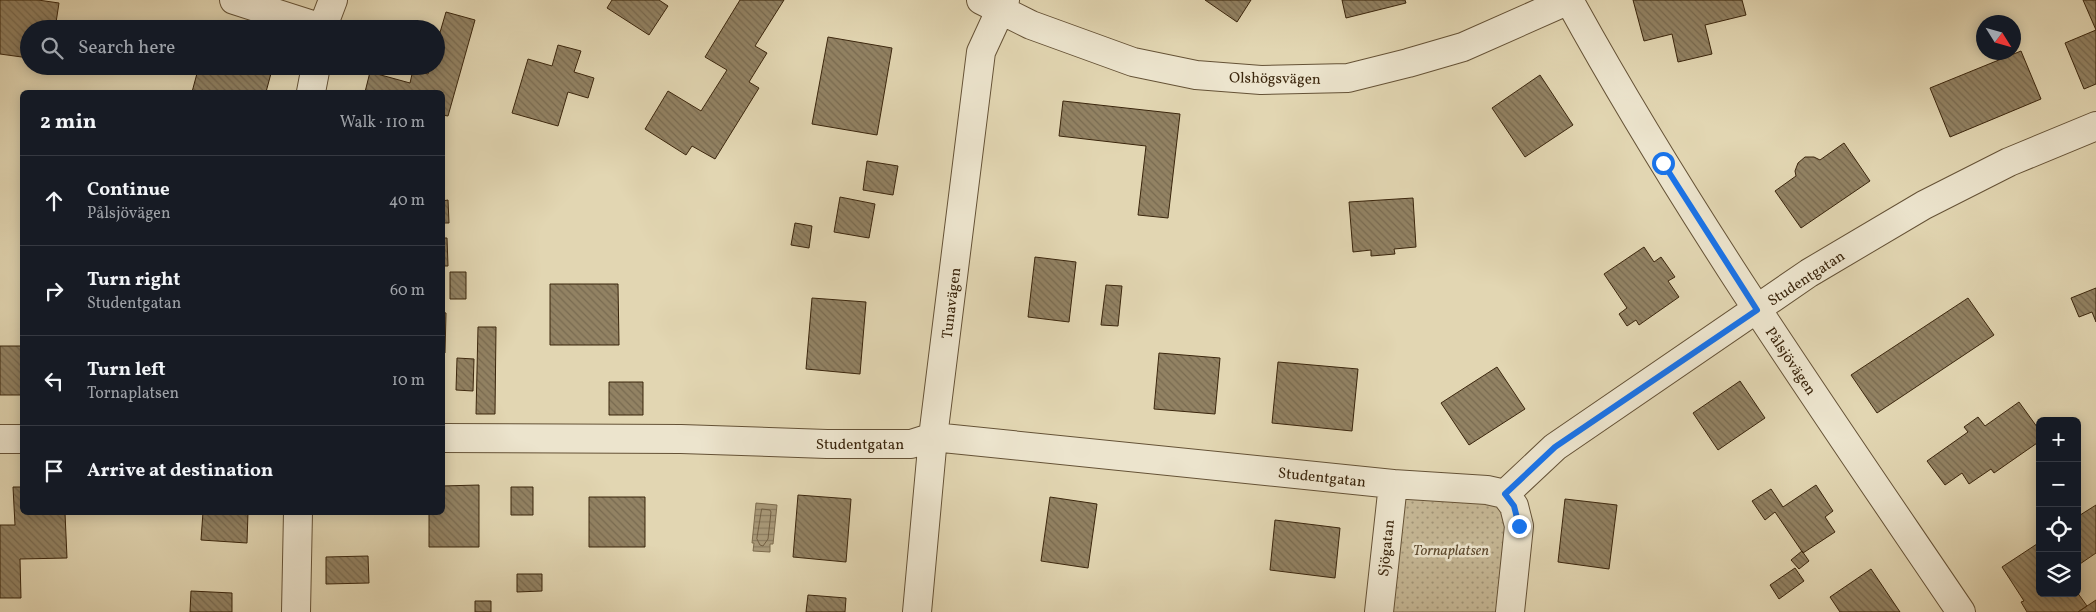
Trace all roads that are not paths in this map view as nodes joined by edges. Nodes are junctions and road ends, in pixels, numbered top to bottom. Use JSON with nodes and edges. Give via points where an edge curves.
{"nodes":[{"id":1,"x":234,"y":0,"type":"edge"},
{"id":2,"x":333,"y":0,"type":"edge"},
{"id":3,"x":1569,"y":0,"type":"edge"},
{"id":4,"x":995,"y":4,"type":"edge"},
{"id":5,"x":297,"y":20,"type":"edge"},
{"id":6,"x":325,"y":20,"type":"edge"},
{"id":7,"x":314,"y":75,"type":"edge"},
{"id":8,"x":311,"y":90,"type":"edge"},
{"id":9,"x":2096,"y":126,"type":"edge"},
{"id":10,"x":1757,"y":310,"type":"junction"},
{"id":11,"x":933,"y":437,"type":"junction"},
{"id":12,"x":445,"y":438,"type":"edge"},
{"id":13,"x":0,"y":439,"type":"edge"},
{"id":14,"x":20,"y":439,"type":"edge"},
{"id":15,"x":1393,"y":484,"type":"junction"},
{"id":16,"x":1505,"y":494,"type":"junction"},
{"id":17,"x":298,"y":515,"type":"edge"},
{"id":18,"x":296,"y":612,"type":"edge"},
{"id":19,"x":917,"y":612,"type":"edge"},
{"id":20,"x":1379,"y":612,"type":"edge"},
{"id":21,"x":1510,"y":612,"type":"edge"},
{"id":22,"x":1961,"y":612,"type":"edge"}],
"edges":[{"from":1,"to":5,"type":"street"},
{"from":2,"to":6,"type":"street"},
{"from":3,"to":4,"type":"street","name":"Olshögsvägen","via":[[1462,47],[1408,63],[1348,78],[1261,80],[1196,75],[1134,62],[1030,25]]},
{"from":3,"to":10,"type":"street","name":"Pålsjövägen","via":[[1663,163]]},
{"from":4,"to":11,"type":"street","name":"Tunavägen","via":[[981,52]]},
{"from":7,"to":8,"type":"street"},
{"from":9,"to":10,"type":"street","name":"Studentgatan","via":[[2009,162],[1924,205],[1809,273]]},
{"from":10,"to":16,"type":"street","name":"Studentgatan","via":[[1555,447]]},
{"from":10,"to":22,"type":"street","name":"Pålsjövägen"},
{"from":11,"to":12,"type":"street","name":"Studentgatan","via":[[911,444]]},
{"from":11,"to":15,"type":"street","name":"Studentgatan"},
{"from":11,"to":19,"type":"street","name":"Tunavägen"},
{"from":13,"to":14,"type":"street"},
{"from":15,"to":16,"type":"street","name":"Studentgatan"},
{"from":15,"to":20,"type":"street","name":"Sjögatan"},
{"from":16,"to":21,"type":"street","via":[[1514,506],[1519,526]]},
{"from":17,"to":18,"type":"street"}]}
